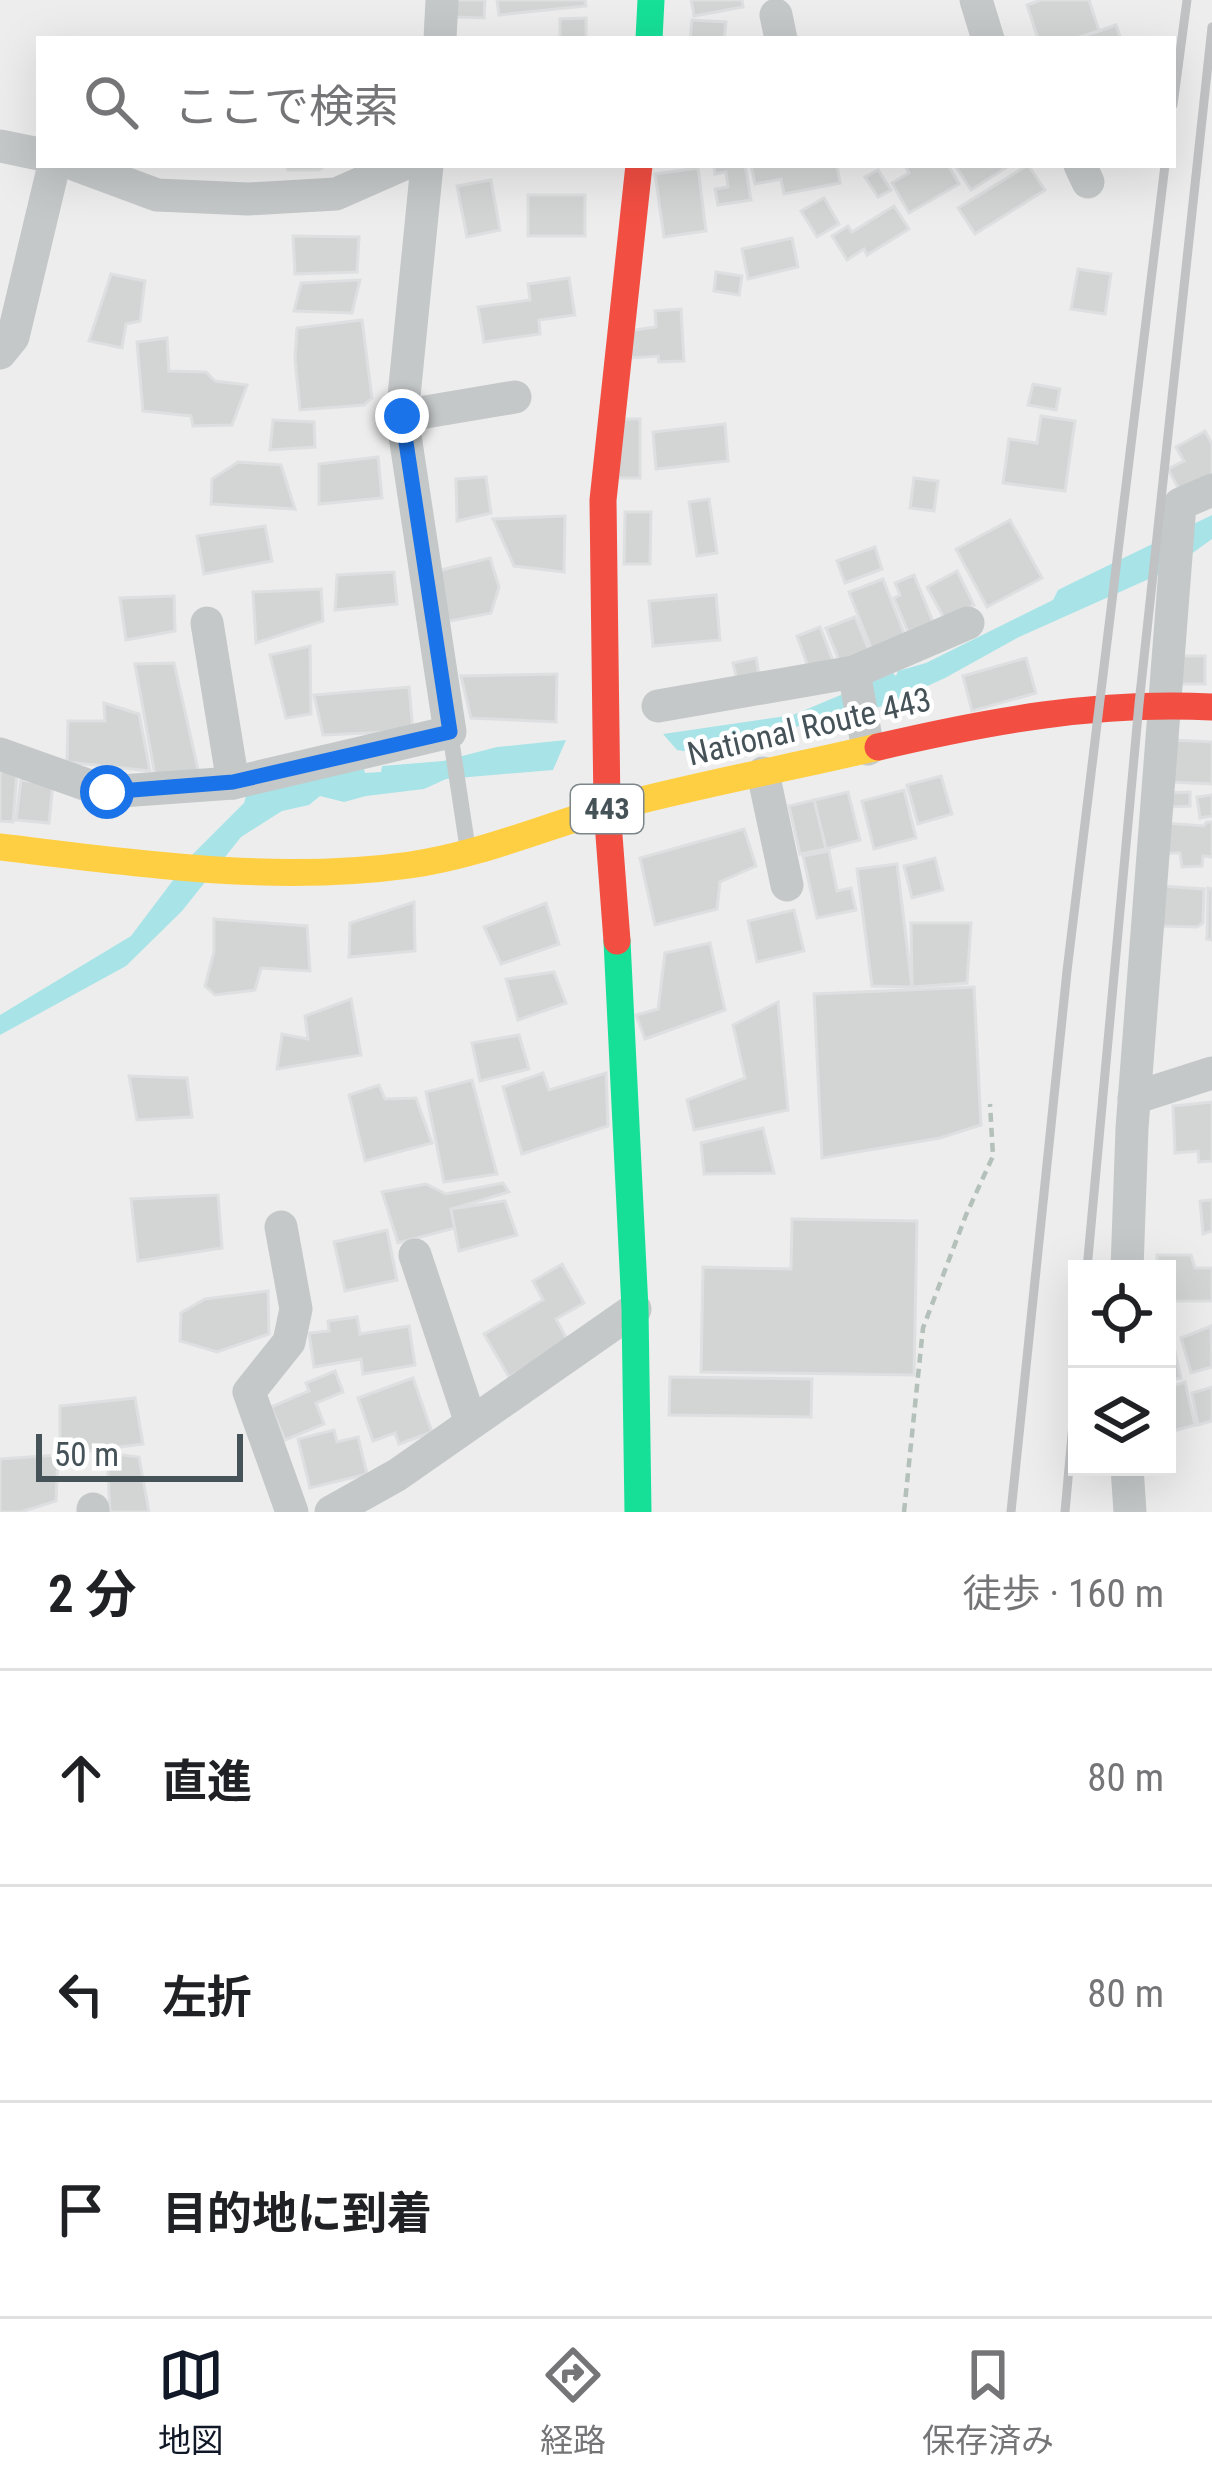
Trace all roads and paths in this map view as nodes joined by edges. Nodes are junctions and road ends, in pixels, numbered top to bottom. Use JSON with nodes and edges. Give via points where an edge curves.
{"nodes":[{"id":1,"x":442,"y":0,"type":"edge"},
{"id":2,"x":651,"y":0,"type":"edge"},
{"id":3,"x":976,"y":0,"type":"edge"},
{"id":4,"x":440,"y":36,"type":"edge"},
{"id":5,"x":649,"y":36,"type":"edge"},
{"id":6,"x":987,"y":36,"type":"edge"},
{"id":7,"x":0,"y":146,"type":"edge"},
{"id":8,"x":36,"y":153,"type":"edge"},
{"id":9,"x":53,"y":168,"type":"edge"},
{"id":10,"x":84,"y":168,"type":"edge"},
{"id":11,"x":395,"y":168,"type":"edge"},
{"id":12,"x":427,"y":168,"type":"edge"},
{"id":13,"x":640,"y":168,"type":"edge"},
{"id":14,"x":0,"y":353,"type":"edge"},
{"id":15,"x":515,"y":397,"type":"dead end"},
{"id":16,"x":402,"y":416,"type":"junction"},
{"id":17,"x":1212,"y":490,"type":"edge"},
{"id":18,"x":207,"y":623,"type":"dead end"},
{"id":19,"x":968,"y":623,"type":"dead end"},
{"id":20,"x":854,"y":673,"type":"junction"},
{"id":21,"x":1165,"y":703,"type":"junction"},
{"id":22,"x":658,"y":706,"type":"dead end"},
{"id":23,"x":1212,"y":707,"type":"edge"},
{"id":24,"x":450,"y":732,"type":"junction"},
{"id":25,"x":868,"y":749,"type":"junction"},
{"id":26,"x":0,"y":754,"type":"edge"},
{"id":27,"x":763,"y":773,"type":"junction"},
{"id":28,"x":233,"y":782,"type":"junction"},
{"id":29,"x":607,"y":809,"type":"junction"},
{"id":30,"x":0,"y":847,"type":"edge"},
{"id":31,"x":469,"y":854,"type":"junction"},
{"id":32,"x":787,"y":885,"type":"dead end"},
{"id":33,"x":1212,"y":1073,"type":"edge"},
{"id":34,"x":1134,"y":1098,"type":"junction"},
{"id":35,"x":990,"y":1104,"type":"dead end"},
{"id":36,"x":281,"y":1227,"type":"dead end"},
{"id":37,"x":415,"y":1255,"type":"dead end"},
{"id":38,"x":1127,"y":1260,"type":"edge"},
{"id":39,"x":635,"y":1309,"type":"junction"},
{"id":40,"x":471,"y":1423,"type":"junction"},
{"id":41,"x":1128,"y":1476,"type":"edge"},
{"id":42,"x":292,"y":1512,"type":"edge"},
{"id":43,"x":331,"y":1512,"type":"edge"},
{"id":44,"x":638,"y":1512,"type":"edge"},
{"id":45,"x":904,"y":1512,"type":"edge"},
{"id":46,"x":1130,"y":1512,"type":"edge"}],
"edges":[{"from":1,"to":4,"type":"street"},
{"from":2,"to":5,"type":"main road"},
{"from":3,"to":6,"type":"street"},
{"from":7,"to":8,"type":"street"},
{"from":9,"to":14,"type":"street","via":[[13,337]]},
{"from":10,"to":11,"type":"street","via":[[157,195],[248,200],[336,194]]},
{"from":12,"to":16,"type":"street"},
{"from":13,"to":29,"type":"main road","via":[[603,500]]},
{"from":15,"to":16,"type":"street"},
{"from":16,"to":24,"type":"street"},
{"from":17,"to":21,"type":"street","via":[[1180,504]]},
{"from":18,"to":28,"type":"street"},
{"from":19,"to":20,"type":"street"},
{"from":20,"to":22,"type":"street"},
{"from":20,"to":25,"type":"street"},
{"from":21,"to":23,"type":"main road","name":"National Route 443","number":"443"},
{"from":21,"to":25,"type":"main road","name":"National Route 443","number":"443","via":[[1024,714]]},
{"from":21,"to":34,"type":"street"},
{"from":24,"to":28,"type":"street"},
{"from":24,"to":31,"type":"lane"},
{"from":25,"to":27,"type":"main road","name":"National Route 443","number":"443"},
{"from":26,"to":28,"type":"street","via":[[107,792]]},
{"from":27,"to":29,"type":"main road","name":"National Route 443","number":"443"},
{"from":27,"to":32,"type":"street"},
{"from":29,"to":31,"type":"main road","name":"National Route 443","number":"443"},
{"from":29,"to":39,"type":"main road"},
{"from":30,"to":31,"type":"main road","name":"National Route 443","number":"443","via":[[305,873]]},
{"from":33,"to":34,"type":"street"},
{"from":34,"to":38,"type":"street"},
{"from":35,"to":45,"type":"path","via":[[993,1156],[922,1328]]},
{"from":36,"to":42,"type":"street","via":[[296,1310],[289,1342],[249,1392]]},
{"from":37,"to":40,"type":"street"},
{"from":39,"to":40,"type":"street"},
{"from":39,"to":44,"type":"main road"},
{"from":40,"to":43,"type":"street"},
{"from":41,"to":46,"type":"street"}]}
